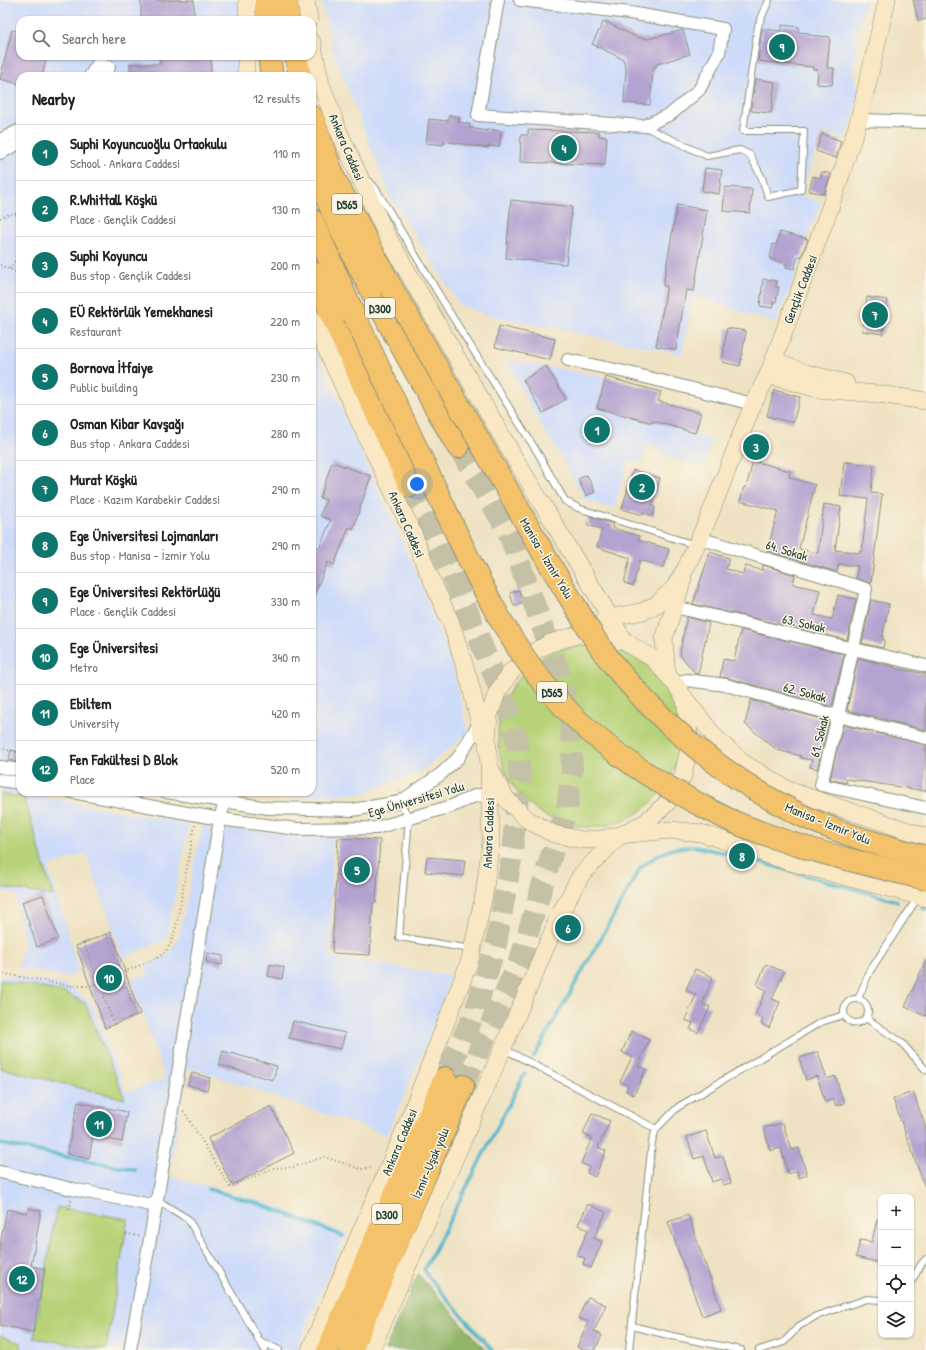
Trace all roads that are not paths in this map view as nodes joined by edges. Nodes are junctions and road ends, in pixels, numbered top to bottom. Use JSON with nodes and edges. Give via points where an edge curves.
{"nodes":[{"id":1,"x":247,"y":0,"type":"edge"},
{"id":2,"x":258,"y":0,"type":"edge"},
{"id":3,"x":266,"y":0,"type":"edge"},
{"id":4,"x":285,"y":0,"type":"edge"},
{"id":5,"x":306,"y":0,"type":"edge"},
{"id":6,"x":498,"y":0,"type":"edge"},
{"id":7,"x":520,"y":0,"type":"edge"},
{"id":8,"x":769,"y":0,"type":"edge"},
{"id":9,"x":887,"y":0,"type":"edge"},
{"id":10,"x":246,"y":16,"type":"edge"},
{"id":11,"x":258,"y":16,"type":"edge"},
{"id":12,"x":267,"y":16,"type":"edge"},
{"id":13,"x":284,"y":16,"type":"edge"},
{"id":14,"x":289,"y":16,"type":"edge"},
{"id":15,"x":308,"y":16,"type":"edge"},
{"id":16,"x":100,"y":60,"type":"edge"},
{"id":17,"x":246,"y":60,"type":"edge"},
{"id":18,"x":259,"y":60,"type":"edge"},
{"id":19,"x":270,"y":60,"type":"edge"},
{"id":20,"x":287,"y":60,"type":"edge"},
{"id":21,"x":297,"y":60,"type":"edge"},
{"id":22,"x":316,"y":60,"type":"edge"},
{"id":23,"x":93,"y":72,"type":"edge"},
{"id":24,"x":246,"y":72,"type":"edge"},
{"id":25,"x":259,"y":72,"type":"edge"},
{"id":26,"x":271,"y":72,"type":"edge"},
{"id":27,"x":288,"y":72,"type":"edge"},
{"id":28,"x":299,"y":72,"type":"edge"},
{"id":29,"x":859,"y":120,"type":"junction"},
{"id":30,"x":926,"y":122,"type":"edge"},
{"id":31,"x":644,"y":126,"type":"junction"},
{"id":32,"x":316,"y":128,"type":"edge"},
{"id":33,"x":16,"y":132,"type":"edge"},
{"id":34,"x":0,"y":140,"type":"edge"},
{"id":35,"x":16,"y":145,"type":"edge"},
{"id":36,"x":0,"y":153,"type":"edge"},
{"id":37,"x":355,"y":167,"type":"junction"},
{"id":38,"x":316,"y":174,"type":"edge"},
{"id":39,"x":316,"y":229,"type":"edge"},
{"id":40,"x":316,"y":281,"type":"edge"},
{"id":41,"x":316,"y":327,"type":"edge"},
{"id":42,"x":568,"y":360,"type":"dead end"},
{"id":43,"x":770,"y":367,"type":"junction"},
{"id":44,"x":926,"y":401,"type":"edge"},
{"id":45,"x":753,"y":404,"type":"junction"},
{"id":46,"x":458,"y":447,"type":"tunnel mouth"},
{"id":47,"x":410,"y":486,"type":"tunnel mouth"},
{"id":48,"x":698,"y":542,"type":"junction"},
{"id":49,"x":686,"y":568,"type":"junction"},
{"id":50,"x":866,"y":589,"type":"joint"},
{"id":51,"x":675,"y":607,"type":"junction"},
{"id":52,"x":609,"y":618,"type":"junction"},
{"id":53,"x":574,"y":636,"type":"junction"},
{"id":54,"x":625,"y":642,"type":"junction"},
{"id":55,"x":853,"y":649,"type":"junction"},
{"id":56,"x":926,"y":666,"type":"edge"},
{"id":57,"x":671,"y":679,"type":"junction"},
{"id":58,"x":497,"y":693,"type":"junction"},
{"id":59,"x":685,"y":699,"type":"junction"},
{"id":60,"x":838,"y":716,"type":"junction"},
{"id":61,"x":480,"y":722,"type":"junction"},
{"id":62,"x":926,"y":738,"type":"edge"},
{"id":63,"x":489,"y":765,"type":"junction"},
{"id":64,"x":0,"y":766,"type":"edge"},
{"id":65,"x":16,"y":769,"type":"edge"},
{"id":66,"x":0,"y":780,"type":"edge"},
{"id":67,"x":16,"y":782,"type":"edge"},
{"id":68,"x":95,"y":796,"type":"edge"},
{"id":69,"x":192,"y":796,"type":"edge"},
{"id":70,"x":490,"y":797,"type":"junction"},
{"id":71,"x":508,"y":800,"type":"junction"},
{"id":72,"x":225,"y":801,"type":"junction"},
{"id":73,"x":400,"y":802,"type":"junction"},
{"id":74,"x":926,"y":808,"type":"edge"},
{"id":75,"x":409,"y":818,"type":"junction"},
{"id":76,"x":220,"y":819,"type":"junction"},
{"id":77,"x":620,"y":835,"type":"junction"},
{"id":78,"x":926,"y":837,"type":"edge"},
{"id":79,"x":926,"y":857,"type":"edge"},
{"id":80,"x":924,"y":891,"type":"edge"},
{"id":81,"x":473,"y":949,"type":"junction"},
{"id":82,"x":858,"y":999,"type":"junction"},
{"id":83,"x":844,"y":1015,"type":"junction"},
{"id":84,"x":866,"y":1018,"type":"junction"},
{"id":85,"x":503,"y":1048,"type":"junction"},
{"id":86,"x":926,"y":1070,"type":"edge"},
{"id":87,"x":454,"y":1082,"type":"joint"},
{"id":88,"x":656,"y":1129,"type":"junction"},
{"id":89,"x":0,"y":1172,"type":"edge"},
{"id":90,"x":156,"y":1203,"type":"junction"},
{"id":91,"x":926,"y":1259,"type":"edge"},
{"id":92,"x":914,"y":1277,"type":"edge"},
{"id":93,"x":878,"y":1300,"type":"edge"},
{"id":94,"x":632,"y":1326,"type":"junction"},
{"id":95,"x":258,"y":1340,"type":"junction"},
{"id":96,"x":313,"y":1349,"type":"edge"},
{"id":97,"x":130,"y":1350,"type":"edge"},
{"id":98,"x":265,"y":1350,"type":"edge"},
{"id":99,"x":279,"y":1350,"type":"edge"},
{"id":100,"x":351,"y":1350,"type":"edge"},
{"id":101,"x":371,"y":1350,"type":"edge"},
{"id":102,"x":629,"y":1350,"type":"edge"},
{"id":103,"x":741,"y":1350,"type":"edge"},
{"id":104,"x":758,"y":1350,"type":"edge"}],
"edges":[{"from":1,"to":10,"type":"main road"},
{"from":2,"to":11,"type":"highway"},
{"from":3,"to":12,"type":"highway"},
{"from":4,"to":13,"type":"highway"},
{"from":4,"to":14,"type":"highway"},
{"from":5,"to":15,"type":"main road"},
{"from":6,"to":31,"type":"street","via":[[478,115]]},
{"from":7,"to":31,"type":"street","via":[[630,13],[723,28],[719,53],[699,90],[671,114]]},
{"from":8,"to":31,"type":"lane","via":[[758,26],[743,131],[804,131],[800,190],[768,197],[750,155],[740,150],[707,156]]},
{"from":9,"to":29,"type":"main road","name":"Gençlik Caddesi"},
{"from":16,"to":23,"type":"street"},
{"from":17,"to":24,"type":"main road"},
{"from":18,"to":25,"type":"highway"},
{"from":19,"to":26,"type":"highway"},
{"from":20,"to":27,"type":"highway"},
{"from":21,"to":28,"type":"highway"},
{"from":22,"to":37,"type":"main road","name":"Ankara Caddesi","via":[[321,84]]},
{"from":29,"to":30,"type":"street"},
{"from":29,"to":43,"type":"main road","name":"Gençlik Caddesi","via":[[818,240]]},
{"from":32,"to":79,"type":"highway","name":"Manisa - İzmir Yolu","number":"D565","bridge":true,"via":[[334,178],[391,287],[550,565],[603,652],[631,686],[658,715],[691,743],[759,792],[792,811],[842,832]]},
{"from":33,"to":34,"type":"street"},
{"from":35,"to":36,"type":"street"},
{"from":37,"to":48,"type":"lane","via":[[376,189],[565,501],[578,508]]},
{"from":37,"to":52,"type":"main road","name":"Ankara Caddesi","via":[[387,236]]},
{"from":38,"to":46,"type":"highway","number":"D300","via":[[329,206],[377,302]]},
{"from":39,"to":80,"type":"highway","name":"Manisa - İzmir Yolu","number":"D565","bridge":true,"via":[[472,568],[508,633],[536,673],[567,710],[633,765],[687,798],[748,828],[792,844],[840,857]]},
{"from":40,"to":47,"type":"highway","name":"Ankara Caddesi"},
{"from":41,"to":61,"type":"main road","name":"Ankara Caddesi","via":[[451,623]]},
{"from":42,"to":45,"type":"street"},
{"from":43,"to":44,"type":"main road","via":[[806,372],[878,394]]},
{"from":43,"to":45,"type":"main road","name":"Gençlik Caddesi"},
{"from":45,"to":48,"type":"main road","name":"Gençlik Caddesi"},
{"from":48,"to":49,"type":"main road","name":"Gençlik Caddesi"},
{"from":48,"to":50,"type":"street","name":"64. Sokak"},
{"from":49,"to":51,"type":"main road","name":"Gençlik Caddesi"},
{"from":49,"to":52,"type":"main road","name":"Gençlik Caddesi","via":[[674,588],[657,604],[644,611]]},
{"from":50,"to":55,"type":"street","name":"61. Sokak"},
{"from":51,"to":55,"type":"street","name":"63. Sokak"},
{"from":51,"to":57,"type":"main road","name":"Gençlik Caddesi","via":[[664,639]]},
{"from":52,"to":53,"type":"main road","name":"Gençlik Caddesi"},
{"from":52,"to":54,"type":"main road","name":"Ankara Caddesi"},
{"from":53,"to":54,"type":"main road","via":[[600,636]]},
{"from":53,"to":58,"type":"main road","via":[[550,643],[528,655],[510,673]]},
{"from":54,"to":57,"type":"main road","via":[[653,658]]},
{"from":55,"to":56,"type":"street","name":"63. Sokak"},
{"from":55,"to":60,"type":"street","name":"61. Sokak"},
{"from":57,"to":59,"type":"main road"},
{"from":57,"to":60,"type":"street","name":"62. Sokak","via":[[726,685]]},
{"from":58,"to":61,"type":"street","name":"Ege Üniversitesi Yolu"},
{"from":58,"to":63,"type":"main road","via":[[489,715]]},
{"from":59,"to":77,"type":"main road","via":[[690,743],[683,776],[668,802],[646,822]]},
{"from":59,"to":78,"type":"main road","via":[[716,738],[742,762],[788,790]]},
{"from":60,"to":62,"type":"street","name":"62. Sokak"},
{"from":60,"to":74,"type":"street","name":"61. Sokak","via":[[821,785]]},
{"from":61,"to":63,"type":"main road","name":"Ankara Caddesi"},
{"from":61,"to":73,"type":"street","name":"Ege Üniversitesi Yolu","via":[[458,758],[441,774]]},
{"from":63,"to":70,"type":"main road","name":"Ankara Caddesi"},
{"from":63,"to":71,"type":"main road"},
{"from":64,"to":65,"type":"street"},
{"from":66,"to":67,"type":"street"},
{"from":68,"to":76,"type":"street","name":"Ege Üniversitesi Yolu"},
{"from":69,"to":72,"type":"street","name":"Ege Üniversitesi Yolu"},
{"from":70,"to":71,"type":"street","name":"Ege Üniversitesi Yolu"},
{"from":70,"to":75,"type":"street","name":"Ege Üniversitesi Yolu","via":[[477,796]]},
{"from":70,"to":81,"type":"main road","name":"Ankara Caddesi","via":[[491,842]]},
{"from":71,"to":77,"type":"main road","via":[[528,820],[554,834],[582,840]]},
{"from":72,"to":73,"type":"street","name":"Ege Üniversitesi Yolu","via":[[268,808],[352,810]]},
{"from":72,"to":76,"type":"street"},
{"from":73,"to":75,"type":"lane"},
{"from":75,"to":76,"type":"street","name":"Ege Üniversitesi Yolu","via":[[376,828],[297,829]]},
{"from":75,"to":81,"type":"lane","via":[[399,937]]},
{"from":76,"to":90,"type":"street"},
{"from":77,"to":80,"type":"main road","via":[[670,830],[701,833],[790,862]]},
{"from":77,"to":85,"type":"main road","via":[[581,875],[560,914]]},
{"from":80,"to":82,"type":"lane","via":[[870,971]]},
{"from":81,"to":96,"type":"main road","name":"Ankara Caddesi","via":[[407,1124]]},
{"from":82,"to":83,"type":"lane","via":[[846,1003]]},
{"from":82,"to":84,"type":"lane","via":[[867,1006]]},
{"from":83,"to":84,"type":"lane","via":[[849,1021],[856,1023]]},
{"from":83,"to":88,"type":"lane","via":[[821,1022],[678,1107]]},
{"from":84,"to":86,"type":"lane","via":[[901,1042]]},
{"from":85,"to":88,"type":"lane"},
{"from":85,"to":101,"type":"main road"},
{"from":87,"to":96,"type":"highway","name":"Ankara Caddesi","number":"D300"},
{"from":87,"to":100,"type":"highway","name":"İzmir-Uşak yolu","number":"D300"},
{"from":88,"to":94,"type":"lane","via":[[652,1142]]},
{"from":89,"to":90,"type":"street","via":[[72,1189]]},
{"from":90,"to":95,"type":"lane","via":[[188,1219]]},
{"from":90,"to":97,"type":"street"},
{"from":91,"to":92,"type":"lane"},
{"from":93,"to":104,"type":"lane","via":[[867,1299],[816,1316],[799,1326],[784,1342]]},
{"from":94,"to":102,"type":"lane"},
{"from":94,"to":103,"type":"lane"},
{"from":95,"to":98,"type":"lane"},
{"from":95,"to":99,"type":"lane"}]}
